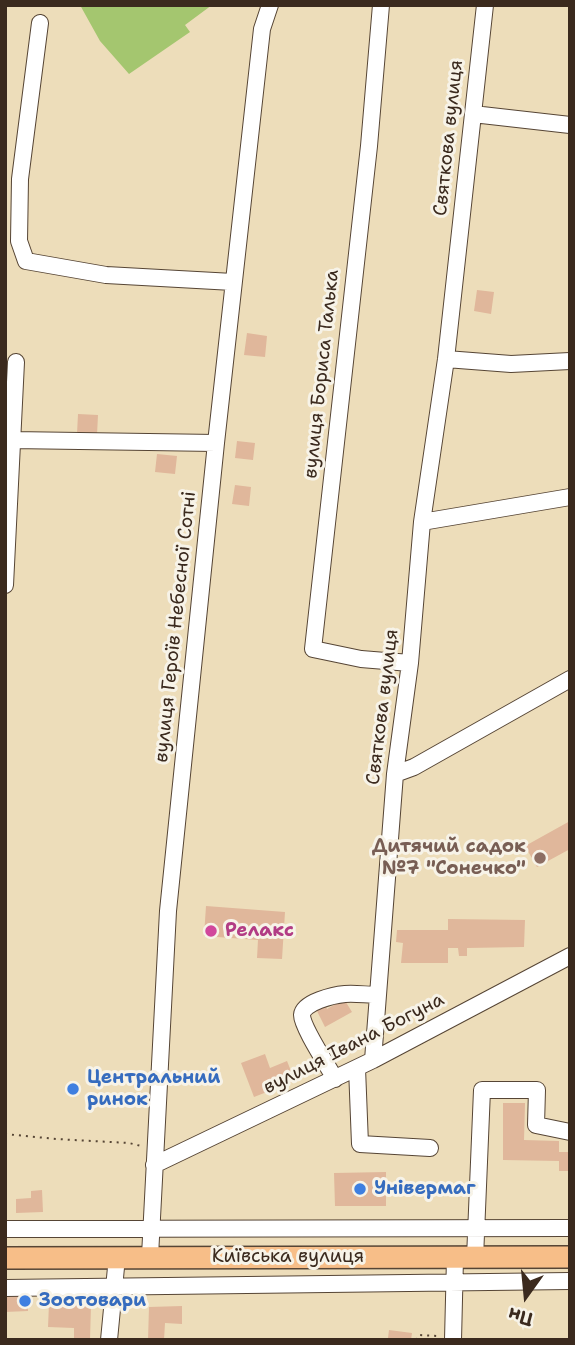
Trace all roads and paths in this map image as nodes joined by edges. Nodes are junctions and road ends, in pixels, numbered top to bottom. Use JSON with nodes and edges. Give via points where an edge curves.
{"nodes":[{"id":1,"x":270,"y":5,"type":"edge"},
{"id":2,"x":381,"y":5,"type":"edge"},
{"id":3,"x":485,"y":5,"type":"edge"},
{"id":4,"x":40,"y":23,"type":"dead end"},
{"id":5,"x":473,"y":114,"type":"junction"},
{"id":6,"x":570,"y":125,"type":"edge"},
{"id":7,"x":233,"y":282,"type":"junction"},
{"id":8,"x":446,"y":359,"type":"junction"},
{"id":9,"x":570,"y":361,"type":"edge"},
{"id":10,"x":16,"y":362,"type":"dead end"},
{"id":11,"x":12,"y":440,"type":"junction"},
{"id":12,"x":216,"y":443,"type":"junction"},
{"id":13,"x":570,"y":497,"type":"edge"},
{"id":14,"x":422,"y":522,"type":"junction"},
{"id":15,"x":5,"y":585,"type":"edge"},
{"id":16,"x":410,"y":663,"type":"junction"},
{"id":17,"x":570,"y":679,"type":"edge"},
{"id":18,"x":395,"y":774,"type":"junction"},
{"id":19,"x":570,"y":956,"type":"edge"},
{"id":20,"x":378,"y":995,"type":"junction"},
{"id":21,"x":373,"y":1060,"type":"junction"},
{"id":22,"x":357,"y":1068,"type":"junction"},
{"id":23,"x":335,"y":1079,"type":"junction"},
{"id":24,"x":570,"y":1132,"type":"edge"},
{"id":25,"x":5,"y":1133,"type":"edge"},
{"id":26,"x":430,"y":1148,"type":"dead end"},
{"id":27,"x":155,"y":1158,"type":"junction"},
{"id":28,"x":476,"y":1228,"type":"junction"},
{"id":29,"x":570,"y":1228,"type":"edge"},
{"id":30,"x":5,"y":1229,"type":"edge"},
{"id":31,"x":151,"y":1229,"type":"junction"},
{"id":32,"x":150,"y":1256,"type":"junction"},
{"id":33,"x":117,"y":1257,"type":"junction"},
{"id":34,"x":570,"y":1257,"type":"edge"},
{"id":35,"x":5,"y":1258,"type":"edge"},
{"id":36,"x":465,"y":1258,"type":"junction"},
{"id":37,"x":570,"y":1281,"type":"edge"},
{"id":38,"x":455,"y":1283,"type":"junction"},
{"id":39,"x":114,"y":1285,"type":"junction"},
{"id":40,"x":5,"y":1288,"type":"edge"},
{"id":41,"x":193,"y":1339,"type":"edge"},
{"id":42,"x":453,"y":1339,"type":"edge"},
{"id":43,"x":109,"y":1340,"type":"edge"},
{"id":44,"x":205,"y":1340,"type":"edge"},
{"id":45,"x":416,"y":1340,"type":"edge"}],
"edges":[{"from":1,"to":7,"type":"street","name":"вулиця Героїв Небесної Сотні","via":[[262,29]]},
{"from":2,"to":16,"type":"street","name":"вулиця Бориса Талька","via":[[313,649]]},
{"from":3,"to":5,"type":"street","name":"Святкова вулиця"},
{"from":4,"to":7,"type":"street","via":[[20,179],[19,241],[26,261],[106,275]]},
{"from":5,"to":6,"type":"street"},
{"from":5,"to":8,"type":"street","name":"Святкова вулиця"},
{"from":7,"to":12,"type":"street","name":"вулиця Героїв Небесної Сотні"},
{"from":8,"to":9,"type":"street","via":[[511,364]]},
{"from":8,"to":14,"type":"street","name":"Святкова вулиця"},
{"from":10,"to":11,"type":"street"},
{"from":11,"to":12,"type":"street"},
{"from":11,"to":15,"type":"street"},
{"from":12,"to":27,"type":"street","name":"вулиця Героїв Небесної Сотні","via":[[168,911]]},
{"from":13,"to":14,"type":"street"},
{"from":14,"to":16,"type":"street","name":"Святкова вулиця"},
{"from":16,"to":18,"type":"street","name":"Святкова вулиця"},
{"from":17,"to":18,"type":"street"},
{"from":18,"to":20,"type":"street","name":"Святкова вулиця"},
{"from":19,"to":21,"type":"street","name":"вулиця Івана Богуна"},
{"from":20,"to":21,"type":"street","name":"Святкова вулиця"},
{"from":20,"to":23,"type":"street","via":[[344,994],[304,1009],[308,1032]]},
{"from":21,"to":22,"type":"street","name":"вулиця Івана Богуна"},
{"from":22,"to":23,"type":"street","name":"вулиця Івана Богуна"},
{"from":22,"to":26,"type":"street","via":[[360,1144]]},
{"from":23,"to":27,"type":"street","name":"вулиця Івана Богуна"},
{"from":24,"to":28,"type":"street","via":[[536,1125],[537,1090],[482,1090]]},
{"from":25,"to":27,"type":"path","via":[[129,1143]]},
{"from":27,"to":31,"type":"street","name":"вулиця Героїв Небесної Сотні"},
{"from":28,"to":29,"type":"street"},
{"from":28,"to":31,"type":"street"},
{"from":28,"to":36,"type":"street"},
{"from":30,"to":31,"type":"street"},
{"from":31,"to":32,"type":"street","name":"вулиця Героїв Небесної Сотні"},
{"from":32,"to":33,"type":"main road","name":"Київська вулиця"},
{"from":32,"to":36,"type":"main road","name":"Київська вулиця"},
{"from":33,"to":35,"type":"main road","name":"Київська вулиця"},
{"from":33,"to":39,"type":"street"},
{"from":34,"to":36,"type":"main road","name":"Київська вулиця"},
{"from":36,"to":38,"type":"street"},
{"from":37,"to":38,"type":"street"},
{"from":38,"to":39,"type":"street"},
{"from":38,"to":42,"type":"street"},
{"from":39,"to":40,"type":"street"},
{"from":39,"to":43,"type":"street"},
{"from":41,"to":44,"type":"path"},
{"from":42,"to":45,"type":"path","via":[[419,1335]]}]}
